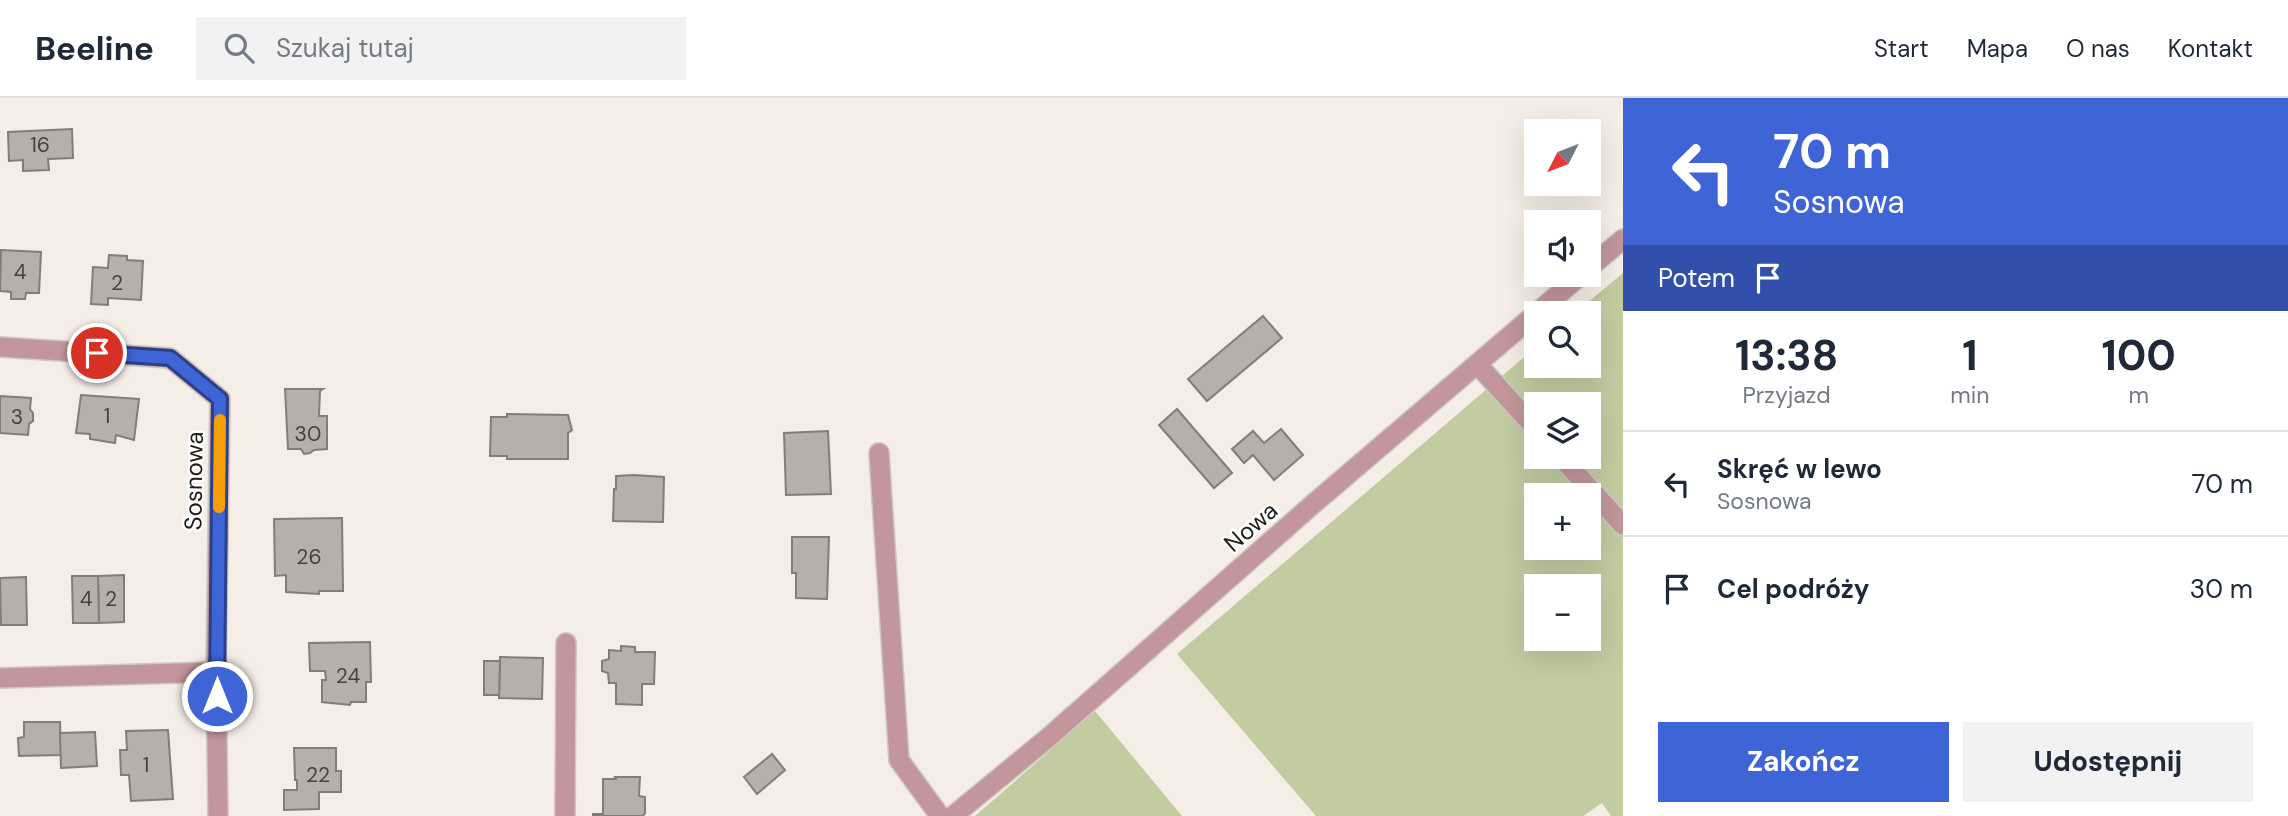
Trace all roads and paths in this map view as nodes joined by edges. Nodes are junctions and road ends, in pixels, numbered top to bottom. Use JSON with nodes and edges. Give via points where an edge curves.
{"nodes":[{"id":1,"x":1623,"y":239,"type":"edge"},
{"id":2,"x":1601,"y":258,"type":"edge"},
{"id":3,"x":1567,"y":287,"type":"edge"},
{"id":4,"x":0,"y":347,"type":"edge"},
{"id":5,"x":1478,"y":363,"type":"junction"},
{"id":6,"x":1524,"y":415,"type":"edge"},
{"id":7,"x":880,"y":453,"type":"dead end"},
{"id":8,"x":1572,"y":469,"type":"edge"},
{"id":9,"x":1623,"y":525,"type":"edge"},
{"id":10,"x":566,"y":643,"type":"dead end"},
{"id":11,"x":216,"y":672,"type":"junction"},
{"id":12,"x":0,"y":678,"type":"edge"},
{"id":13,"x":218,"y":816,"type":"edge"},
{"id":14,"x":565,"y":816,"type":"edge"},
{"id":15,"x":940,"y":816,"type":"edge"},
{"id":16,"x":953,"y":816,"type":"edge"}],
"edges":[{"from":1,"to":2,"type":"street"},
{"from":3,"to":5,"type":"street","name":"Nowa"},
{"from":4,"to":11,"type":"street","name":"Sosnowa","via":[[170,358],[220,399]]},
{"from":5,"to":6,"type":"street"},
{"from":5,"to":16,"type":"street","name":"Nowa"},
{"from":7,"to":15,"type":"street","via":[[899,760]]},
{"from":8,"to":9,"type":"street"},
{"from":10,"to":14,"type":"street"},
{"from":11,"to":12,"type":"street"},
{"from":11,"to":13,"type":"street"}]}
